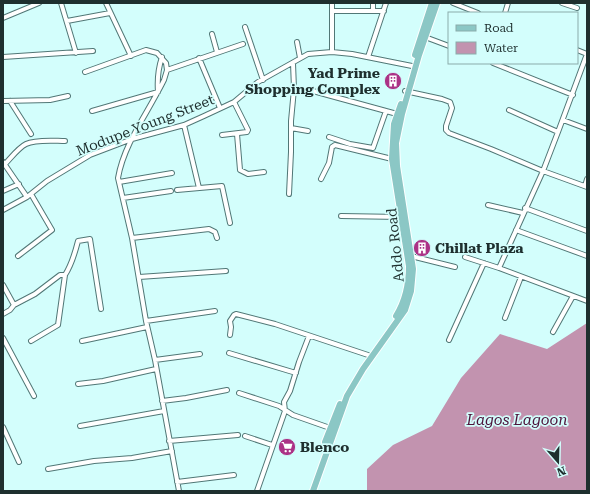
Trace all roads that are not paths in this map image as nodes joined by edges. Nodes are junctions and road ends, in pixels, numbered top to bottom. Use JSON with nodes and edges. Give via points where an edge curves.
{"nodes":[{"id":1,"x":39,"y":3,"type":"edge"},
{"id":2,"x":61,"y":3,"type":"edge"},
{"id":3,"x":106,"y":3,"type":"edge"},
{"id":4,"x":332,"y":3,"type":"edge"},
{"id":5,"x":373,"y":3,"type":"edge"},
{"id":6,"x":386,"y":3,"type":"edge"},
{"id":7,"x":432,"y":3,"type":"edge"},
{"id":8,"x":437,"y":3,"type":"edge"},
{"id":9,"x":453,"y":3,"type":"edge"},
{"id":10,"x":562,"y":3,"type":"edge"},
{"id":11,"x":577,"y":8,"type":"dead end"},
{"id":12,"x":373,"y":10,"type":"junction"},
{"id":13,"x":384,"y":10,"type":"junction"},
{"id":14,"x":332,"y":12,"type":"junction"},
{"id":15,"x":476,"y":12,"type":"edge"},
{"id":16,"x":110,"y":13,"type":"junction"},
{"id":17,"x":3,"y":18,"type":"edge"},
{"id":18,"x":67,"y":20,"type":"junction"},
{"id":19,"x":245,"y":27,"type":"dead end"},
{"id":20,"x":212,"y":34,"type":"dead end"},
{"id":21,"x":425,"y":36,"type":"junction"},
{"id":22,"x":297,"y":42,"type":"dead end"},
{"id":23,"x":244,"y":44,"type":"dead end"},
{"id":24,"x":448,"y":46,"type":"edge"},
{"id":25,"x":93,"y":51,"type":"dead end"},
{"id":26,"x":217,"y":52,"type":"junction"},
{"id":27,"x":332,"y":52,"type":"junction"},
{"id":28,"x":76,"y":53,"type":"junction"},
{"id":29,"x":587,"y":54,"type":"edge"},
{"id":30,"x":131,"y":56,"type":"junction"},
{"id":31,"x":3,"y":57,"type":"edge"},
{"id":32,"x":162,"y":57,"type":"junction"},
{"id":33,"x":368,"y":57,"type":"junction"},
{"id":34,"x":199,"y":58,"type":"junction"},
{"id":35,"x":300,"y":58,"type":"junction"},
{"id":36,"x":293,"y":63,"type":"junction"},
{"id":37,"x":495,"y":64,"type":"edge"},
{"id":38,"x":412,"y":66,"type":"junction"},
{"id":39,"x":168,"y":70,"type":"junction"},
{"id":40,"x":85,"y":72,"type":"dead end"},
{"id":41,"x":263,"y":80,"type":"junction"},
{"id":42,"x":313,"y":91,"type":"dead end"},
{"id":43,"x":407,"y":91,"type":"junction"},
{"id":44,"x":158,"y":92,"type":"junction"},
{"id":45,"x":573,"y":95,"type":"junction"},
{"id":46,"x":68,"y":96,"type":"dead end"},
{"id":47,"x":3,"y":101,"type":"edge"},
{"id":48,"x":10,"y":101,"type":"junction"},
{"id":49,"x":234,"y":102,"type":"junction"},
{"id":50,"x":220,"y":108,"type":"junction"},
{"id":51,"x":509,"y":110,"type":"dead end"},
{"id":52,"x":92,"y":111,"type":"dead end"},
{"id":53,"x":386,"y":111,"type":"junction"},
{"id":54,"x":397,"y":114,"type":"junction"},
{"id":55,"x":563,"y":120,"type":"junction"},
{"id":56,"x":184,"y":125,"type":"junction"},
{"id":57,"x":138,"y":127,"type":"junction"},
{"id":58,"x":291,"y":128,"type":"junction"},
{"id":59,"x":587,"y":129,"type":"edge"},
{"id":60,"x":308,"y":131,"type":"dead end"},
{"id":61,"x":558,"y":132,"type":"junction"},
{"id":62,"x":30,"y":134,"type":"dead end"},
{"id":63,"x":237,"y":134,"type":"junction"},
{"id":64,"x":145,"y":135,"type":"junction"},
{"id":65,"x":222,"y":135,"type":"dead end"},
{"id":66,"x":329,"y":137,"type":"dead end"},
{"id":67,"x":132,"y":139,"type":"junction"},
{"id":68,"x":65,"y":141,"type":"dead end"},
{"id":69,"x":392,"y":159,"type":"junction"},
{"id":70,"x":4,"y":163,"type":"edge"},
{"id":71,"x":543,"y":171,"type":"junction"},
{"id":72,"x":264,"y":172,"type":"dead end"},
{"id":73,"x":172,"y":173,"type":"dead end"},
{"id":74,"x":321,"y":179,"type":"dead end"},
{"id":75,"x":587,"y":179,"type":"edge"},
{"id":76,"x":119,"y":182,"type":"junction"},
{"id":77,"x":19,"y":184,"type":"junction"},
{"id":78,"x":586,"y":186,"type":"edge"},
{"id":79,"x":199,"y":188,"type":"junction"},
{"id":80,"x":177,"y":190,"type":"dead end"},
{"id":81,"x":3,"y":191,"type":"edge"},
{"id":82,"x":171,"y":191,"type":"dead end"},
{"id":83,"x":289,"y":194,"type":"dead end"},
{"id":84,"x":29,"y":196,"type":"junction"},
{"id":85,"x":123,"y":198,"type":"junction"},
{"id":86,"x":488,"y":205,"type":"dead end"},
{"id":87,"x":525,"y":208,"type":"junction"},
{"id":88,"x":3,"y":210,"type":"edge"},
{"id":89,"x":523,"y":213,"type":"junction"},
{"id":90,"x":341,"y":216,"type":"dead end"},
{"id":91,"x":401,"y":217,"type":"junction"},
{"id":92,"x":230,"y":223,"type":"dead end"},
{"id":93,"x":516,"y":230,"type":"junction"},
{"id":94,"x":587,"y":231,"type":"edge"},
{"id":95,"x":132,"y":238,"type":"junction"},
{"id":96,"x":217,"y":238,"type":"dead end"},
{"id":97,"x":18,"y":256,"type":"dead end"},
{"id":98,"x":411,"y":256,"type":"junction"},
{"id":99,"x":465,"y":256,"type":"dead end"},
{"id":100,"x":587,"y":256,"type":"edge"},
{"id":101,"x":484,"y":263,"type":"junction"},
{"id":102,"x":455,"y":267,"type":"dead end"},
{"id":103,"x":499,"y":268,"type":"junction"},
{"id":104,"x":226,"y":271,"type":"dead end"},
{"id":105,"x":65,"y":275,"type":"junction"},
{"id":106,"x":521,"y":276,"type":"junction"},
{"id":107,"x":139,"y":277,"type":"junction"},
{"id":108,"x":3,"y":285,"type":"edge"},
{"id":109,"x":573,"y":296,"type":"junction"},
{"id":110,"x":587,"y":301,"type":"edge"},
{"id":111,"x":14,"y":305,"type":"junction"},
{"id":112,"x":101,"y":309,"type":"dead end"},
{"id":113,"x":215,"y":311,"type":"dead end"},
{"id":114,"x":3,"y":314,"type":"edge"},
{"id":115,"x":505,"y":318,"type":"dead end"},
{"id":116,"x":146,"y":322,"type":"junction"},
{"id":117,"x":147,"y":327,"type":"junction"},
{"id":118,"x":553,"y":332,"type":"dead end"},
{"id":119,"x":230,"y":335,"type":"dead end"},
{"id":120,"x":309,"y":336,"type":"junction"},
{"id":121,"x":3,"y":338,"type":"edge"},
{"id":122,"x":449,"y":340,"type":"dead end"},
{"id":123,"x":31,"y":341,"type":"dead end"},
{"id":124,"x":82,"y":341,"type":"dead end"},
{"id":125,"x":229,"y":353,"type":"dead end"},
{"id":126,"x":200,"y":354,"type":"dead end"},
{"id":127,"x":368,"y":355,"type":"junction"},
{"id":128,"x":155,"y":360,"type":"junction"},
{"id":129,"x":156,"y":369,"type":"junction"},
{"id":130,"x":296,"y":373,"type":"junction"},
{"id":131,"x":78,"y":384,"type":"dead end"},
{"id":132,"x":227,"y":390,"type":"dead end"},
{"id":133,"x":239,"y":393,"type":"dead end"},
{"id":134,"x":34,"y":396,"type":"dead end"},
{"id":135,"x":162,"y":401,"type":"junction"},
{"id":136,"x":285,"y":410,"type":"junction"},
{"id":137,"x":164,"y":411,"type":"junction"},
{"id":138,"x":80,"y":426,"type":"dead end"},
{"id":139,"x":3,"y":427,"type":"edge"},
{"id":140,"x":330,"y":428,"type":"junction"},
{"id":141,"x":238,"y":435,"type":"dead end"},
{"id":142,"x":245,"y":436,"type":"dead end"},
{"id":143,"x":170,"y":441,"type":"junction"},
{"id":144,"x":272,"y":445,"type":"junction"},
{"id":145,"x":172,"y":452,"type":"junction"},
{"id":146,"x":19,"y":462,"type":"dead end"},
{"id":147,"x":48,"y":469,"type":"dead end"},
{"id":148,"x":234,"y":475,"type":"dead end"},
{"id":149,"x":177,"y":482,"type":"junction"},
{"id":150,"x":178,"y":491,"type":"edge"},
{"id":151,"x":257,"y":491,"type":"edge"},
{"id":152,"x":308,"y":491,"type":"edge"},
{"id":153,"x":312,"y":491,"type":"edge"}],
"edges":[{"from":1,"to":17,"type":"street"},
{"from":2,"to":18,"type":"street"},
{"from":3,"to":16,"type":"street"},
{"from":4,"to":14,"type":"street"},
{"from":5,"to":12,"type":"street"},
{"from":6,"to":13,"type":"street"},
{"from":7,"to":38,"type":"main road","name":"Addo Road"},
{"from":8,"to":21,"type":"main road","name":"Addo Road"},
{"from":9,"to":15,"type":"street"},
{"from":10,"to":11,"type":"street"},
{"from":12,"to":13,"type":"street"},
{"from":12,"to":14,"type":"street"},
{"from":13,"to":33,"type":"street"},
{"from":14,"to":27,"type":"street"},
{"from":16,"to":18,"type":"street"},
{"from":16,"to":30,"type":"street"},
{"from":18,"to":28,"type":"street"},
{"from":19,"to":41,"type":"street"},
{"from":20,"to":26,"type":"street"},
{"from":21,"to":24,"type":"street"},
{"from":21,"to":43,"type":"main road","name":"Addo Road"},
{"from":22,"to":35,"type":"street"},
{"from":23,"to":26,"type":"street"},
{"from":25,"to":28,"type":"street"},
{"from":26,"to":34,"type":"street"},
{"from":27,"to":33,"type":"street","name":"Modupe Young Street"},
{"from":27,"to":35,"type":"street","name":"Modupe Young Street","via":[[308,54]]},
{"from":28,"to":31,"type":"street"},
{"from":29,"to":45,"type":"street"},
{"from":30,"to":32,"type":"street","via":[[146,50]]},
{"from":30,"to":40,"type":"street"},
{"from":32,"to":39,"type":"street"},
{"from":32,"to":44,"type":"street","via":[[158,67]]},
{"from":33,"to":38,"type":"street","name":"Modupe Young Street"},
{"from":34,"to":39,"type":"street"},
{"from":34,"to":50,"type":"street"},
{"from":35,"to":36,"type":"street","name":"Modupe Young Street"},
{"from":36,"to":41,"type":"street","name":"Modupe Young Street"},
{"from":36,"to":58,"type":"street"},
{"from":37,"to":45,"type":"street"},
{"from":38,"to":43,"type":"main road","name":"Addo Road"},
{"from":39,"to":44,"type":"street"},
{"from":41,"to":49,"type":"street","name":"Modupe Young Street"},
{"from":42,"to":53,"type":"street"},
{"from":43,"to":54,"type":"main road","name":"Addo Road"},
{"from":43,"to":71,"type":"street","via":[[450,102],[452,108],[446,126],[449,133]]},
{"from":43,"to":98,"type":"main road","name":"Addo Road","via":[[398,129],[396,158]]},
{"from":44,"to":52,"type":"street"},
{"from":44,"to":57,"type":"street"},
{"from":45,"to":55,"type":"street"},
{"from":46,"to":48,"type":"street","via":[[50,100]]},
{"from":47,"to":48,"type":"street"},
{"from":48,"to":62,"type":"street"},
{"from":49,"to":50,"type":"street","name":"Modupe Young Street"},
{"from":49,"to":63,"type":"street","via":[[248,129],[247,132]]},
{"from":50,"to":56,"type":"street","name":"Modupe Young Street"},
{"from":51,"to":61,"type":"street"},
{"from":53,"to":54,"type":"street"},
{"from":53,"to":66,"type":"street","via":[[373,148]]},
{"from":54,"to":69,"type":"main road","name":"Addo Road"},
{"from":55,"to":59,"type":"street"},
{"from":55,"to":61,"type":"street"},
{"from":56,"to":64,"type":"street","name":"Modupe Young Street"},
{"from":56,"to":79,"type":"street"},
{"from":57,"to":64,"type":"street"},
{"from":57,"to":67,"type":"street"},
{"from":58,"to":60,"type":"street"},
{"from":58,"to":83,"type":"street"},
{"from":61,"to":71,"type":"street"},
{"from":63,"to":65,"type":"street"},
{"from":63,"to":72,"type":"street","via":[[240,170],[248,174]]},
{"from":64,"to":67,"type":"street","name":"Modupe Young Street"},
{"from":67,"to":76,"type":"street","via":[[120,170]]},
{"from":67,"to":84,"type":"street","name":"Modupe Young Street","via":[[85,158],[47,181]]},
{"from":68,"to":70,"type":"street","via":[[27,144]]},
{"from":69,"to":74,"type":"street","via":[[335,144]]},
{"from":69,"to":91,"type":"main road","name":"Addo Road"},
{"from":70,"to":77,"type":"street"},
{"from":71,"to":78,"type":"street"},
{"from":71,"to":87,"type":"street"},
{"from":73,"to":76,"type":"street"},
{"from":75,"to":78,"type":"street"},
{"from":76,"to":85,"type":"street"},
{"from":77,"to":81,"type":"street"},
{"from":77,"to":84,"type":"street"},
{"from":79,"to":80,"type":"street"},
{"from":79,"to":92,"type":"street","via":[[222,186]]},
{"from":82,"to":85,"type":"street"},
{"from":84,"to":88,"type":"street","name":"Modupe Young Street"},
{"from":84,"to":97,"type":"street","via":[[52,230]]},
{"from":85,"to":95,"type":"street"},
{"from":86,"to":89,"type":"street"},
{"from":87,"to":89,"type":"street"},
{"from":87,"to":94,"type":"street"},
{"from":89,"to":93,"type":"street"},
{"from":90,"to":91,"type":"street"},
{"from":91,"to":127,"type":"main road","name":"Addo Road","via":[[409,266],[406,296],[395,318]]},
{"from":93,"to":100,"type":"street"},
{"from":93,"to":103,"type":"street"},
{"from":95,"to":96,"type":"street","via":[[210,229],[215,232]]},
{"from":95,"to":107,"type":"street"},
{"from":98,"to":102,"type":"street"},
{"from":98,"to":153,"type":"main road","name":"Addo Road","via":[[412,286],[407,306],[362,369],[347,396]]},
{"from":99,"to":101,"type":"street"},
{"from":101,"to":103,"type":"street"},
{"from":101,"to":122,"type":"street"},
{"from":103,"to":106,"type":"street"},
{"from":104,"to":107,"type":"street"},
{"from":105,"to":111,"type":"street","via":[[60,275],[35,294]]},
{"from":105,"to":112,"type":"street","via":[[76,254],[78,241],[90,239]]},
{"from":105,"to":123,"type":"street","via":[[58,325]]},
{"from":106,"to":109,"type":"street"},
{"from":106,"to":115,"type":"street"},
{"from":107,"to":116,"type":"street"},
{"from":108,"to":111,"type":"street"},
{"from":109,"to":110,"type":"street"},
{"from":109,"to":118,"type":"street"},
{"from":111,"to":114,"type":"street"},
{"from":113,"to":116,"type":"street"},
{"from":116,"to":117,"type":"street"},
{"from":117,"to":124,"type":"street"},
{"from":117,"to":128,"type":"street"},
{"from":119,"to":120,"type":"street","via":[[230,321],[236,314]]},
{"from":120,"to":127,"type":"street"},
{"from":120,"to":130,"type":"street"},
{"from":121,"to":134,"type":"street"},
{"from":125,"to":130,"type":"street"},
{"from":126,"to":128,"type":"street"},
{"from":127,"to":140,"type":"main road","name":"Addo Road","via":[[347,387]]},
{"from":128,"to":129,"type":"street"},
{"from":129,"to":131,"type":"street","via":[[111,380]]},
{"from":129,"to":135,"type":"street"},
{"from":130,"to":136,"type":"street","via":[[284,402]]},
{"from":132,"to":135,"type":"street"},
{"from":133,"to":136,"type":"street"},
{"from":135,"to":137,"type":"street"},
{"from":136,"to":140,"type":"street"},
{"from":136,"to":144,"type":"street"},
{"from":137,"to":138,"type":"street"},
{"from":137,"to":143,"type":"street"},
{"from":139,"to":146,"type":"street"},
{"from":140,"to":152,"type":"main road","name":"Addo Road"},
{"from":141,"to":143,"type":"street"},
{"from":142,"to":144,"type":"street"},
{"from":143,"to":145,"type":"street"},
{"from":144,"to":151,"type":"street"},
{"from":145,"to":147,"type":"street"},
{"from":145,"to":149,"type":"street"},
{"from":148,"to":149,"type":"street"},
{"from":149,"to":150,"type":"street"}]}
